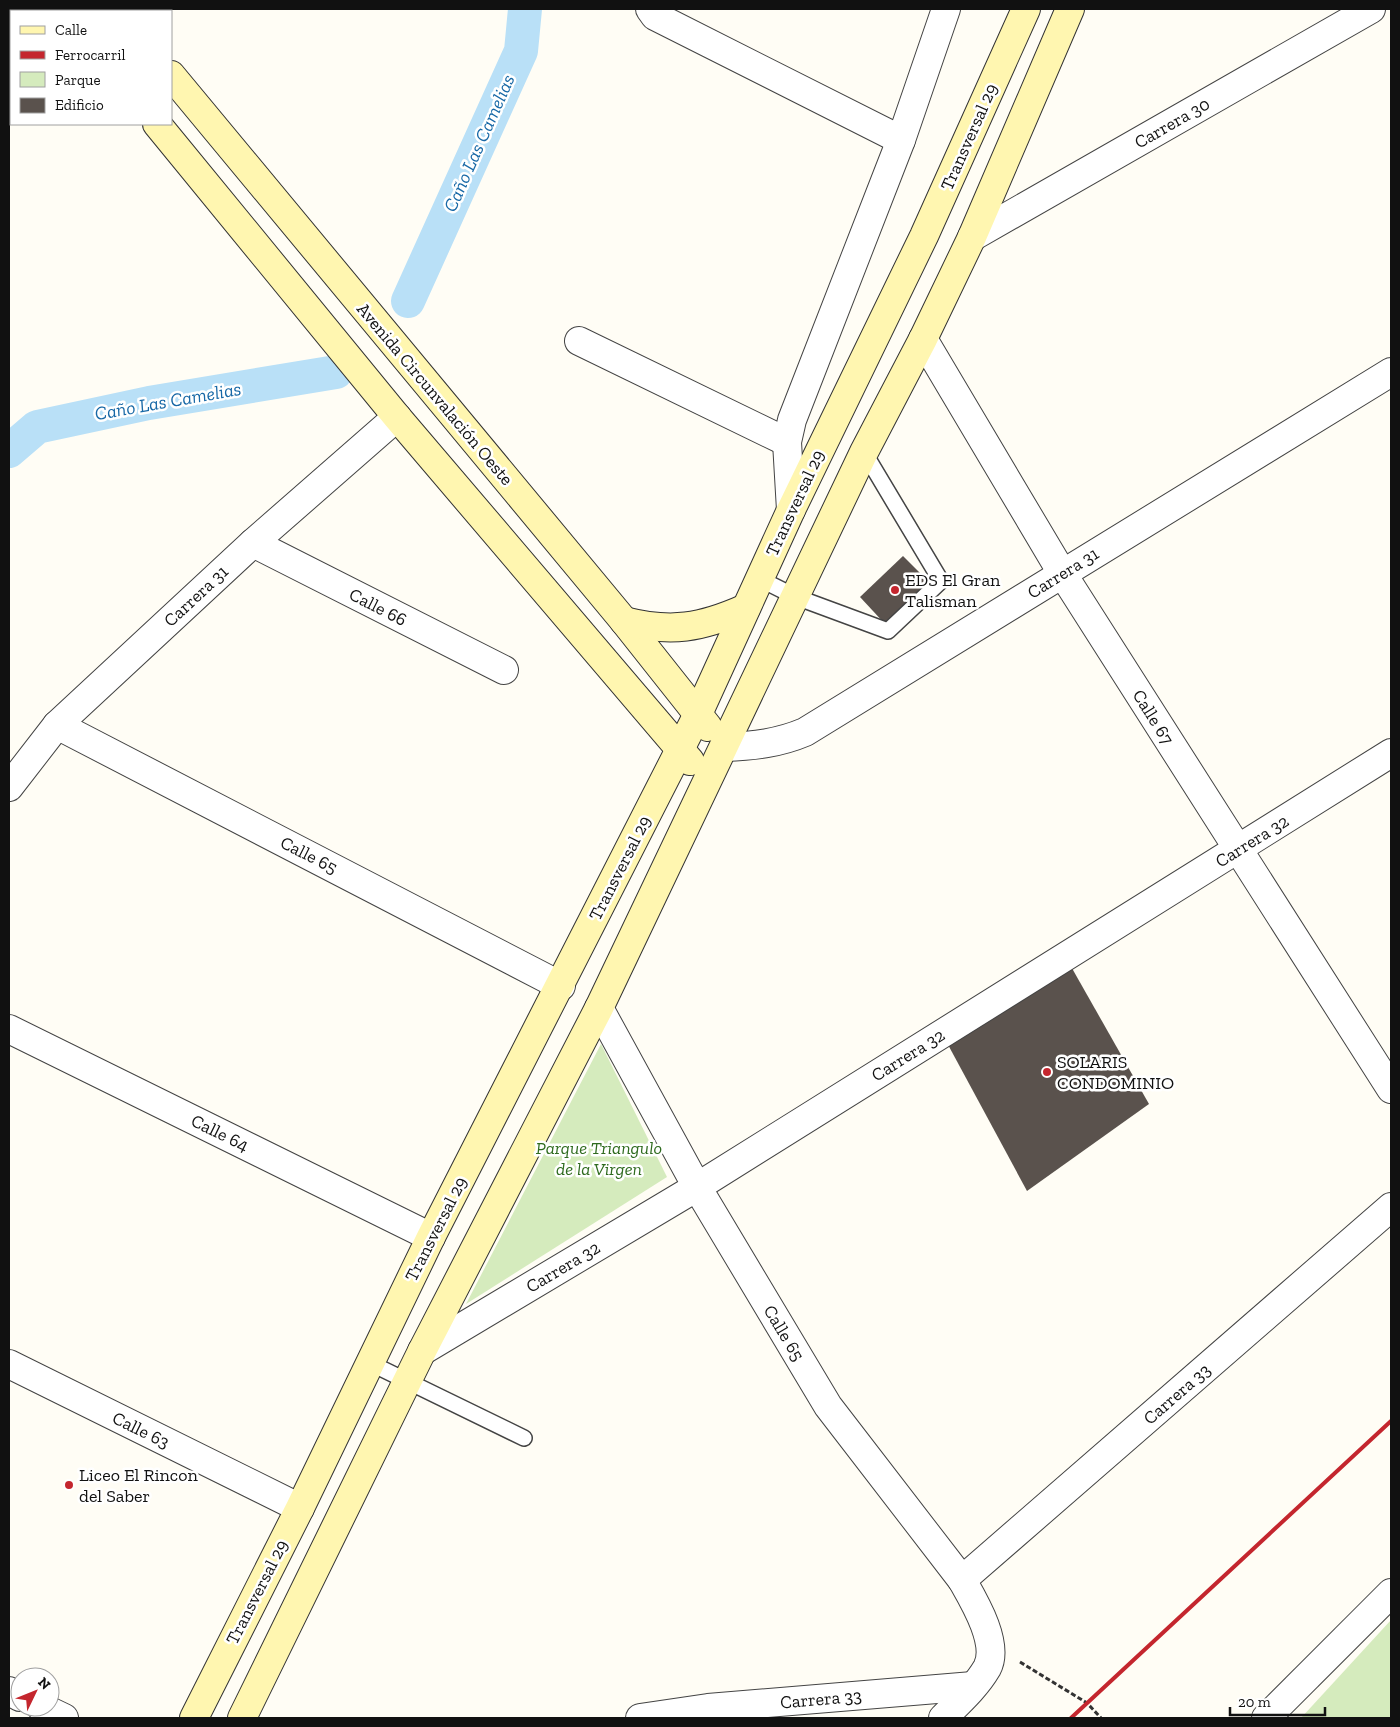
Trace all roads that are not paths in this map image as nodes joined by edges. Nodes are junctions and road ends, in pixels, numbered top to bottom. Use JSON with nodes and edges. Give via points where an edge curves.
{"nodes":[{"id":1,"x":650,"y":9,"type":"edge"},
{"id":2,"x":946,"y":9,"type":"edge"},
{"id":3,"x":1026,"y":9,"type":"edge"},
{"id":4,"x":1070,"y":9,"type":"edge"},
{"id":5,"x":1371,"y":9,"type":"edge"},
{"id":6,"x":172,"y":76,"type":"edge"},
{"id":7,"x":158,"y":125,"type":"edge"},
{"id":8,"x":901,"y":140,"type":"junction"},
{"id":9,"x":972,"y":237,"type":"junction"},
{"id":10,"x":923,"y":339,"type":"junction"},
{"id":11,"x":579,"y":341,"type":"dead end"},
{"id":12,"x":1391,"y":372,"type":"edge"},
{"id":13,"x":397,"y":417,"type":"junction"},
{"id":14,"x":787,"y":442,"type":"junction"},
{"id":15,"x":864,"y":452,"type":"junction"},
{"id":16,"x":791,"y":510,"type":"junction"},
{"id":17,"x":253,"y":544,"type":"junction"},
{"id":18,"x":1062,"y":573,"type":"junction"},
{"id":19,"x":760,"y":579,"type":"junction"},
{"id":20,"x":796,"y":597,"type":"junction"},
{"id":21,"x":746,"y":608,"type":"junction"},
{"id":22,"x":624,"y":620,"type":"junction"},
{"id":23,"x":504,"y":670,"type":"dead end"},
{"id":24,"x":698,"y":714,"type":"junction"},
{"id":25,"x":57,"y":725,"type":"junction"},
{"id":26,"x":725,"y":747,"type":"junction"},
{"id":27,"x":680,"y":750,"type":"junction"},
{"id":28,"x":1391,"y":753,"type":"edge"},
{"id":29,"x":708,"y":781,"type":"junction"},
{"id":30,"x":9,"y":787,"type":"edge"},
{"id":31,"x":1238,"y":850,"type":"junction"},
{"id":32,"x":561,"y":986,"type":"junction"},
{"id":33,"x":599,"y":1008,"type":"junction"},
{"id":34,"x":9,"y":1028,"type":"edge"},
{"id":35,"x":1391,"y":1089,"type":"edge"},
{"id":36,"x":697,"y":1187,"type":"junction"},
{"id":37,"x":1391,"y":1207,"type":"edge"},
{"id":38,"x":432,"y":1237,"type":"junction"},
{"id":39,"x":422,"y":1351,"type":"junction"},
{"id":40,"x":370,"y":1363,"type":"junction"},
{"id":41,"x":9,"y":1364,"type":"edge"},
{"id":42,"x":406,"y":1382,"type":"junction"},
{"id":43,"x":524,"y":1438,"type":"dead end"},
{"id":44,"x":300,"y":1508,"type":"junction"},
{"id":45,"x":962,"y":1580,"type":"junction"},
{"id":46,"x":1391,"y":1593,"type":"edge"},
{"id":47,"x":973,"y":1686,"type":"junction"},
{"id":48,"x":194,"y":1718,"type":"edge"},
{"id":49,"x":242,"y":1718,"type":"edge"},
{"id":50,"x":640,"y":1718,"type":"edge"},
{"id":51,"x":943,"y":1718,"type":"edge"},
{"id":52,"x":1266,"y":1718,"type":"edge"}],
"edges":[{"from":1,"to":8,"type":"street","via":[[655,16]]},
{"from":2,"to":8,"type":"street"},
{"from":3,"to":16,"type":"main road","name":"Transversal 29","via":[[924,236]]},
{"from":4,"to":9,"type":"main road"},
{"from":5,"to":9,"type":"street","name":"Carrera 30"},
{"from":6,"to":22,"type":"main road","name":"Avenida Circunvalación Oeste"},
{"from":7,"to":13,"type":"main road"},
{"from":8,"to":14,"type":"street","via":[[792,420]]},
{"from":9,"to":10,"type":"main road"},
{"from":10,"to":15,"type":"main road"},
{"from":10,"to":18,"type":"street","name":"Calle 67"},
{"from":11,"to":14,"type":"street"},
{"from":12,"to":18,"type":"street","name":"Carrera 31"},
{"from":13,"to":17,"type":"street","name":"Carrera 31"},
{"from":13,"to":27,"type":"main road"},
{"from":14,"to":16,"type":"street"},
{"from":15,"to":20,"type":"main road"},
{"from":15,"to":20,"type":"lane","via":[[941,581],[888,632]]},
{"from":16,"to":19,"type":"main road","name":"Transversal 29"},
{"from":17,"to":23,"type":"street","name":"Calle 66"},
{"from":17,"to":25,"type":"street","name":"Carrera 31"},
{"from":18,"to":26,"type":"street","name":"Carrera 31","via":[[805,732],[761,745]]},
{"from":18,"to":31,"type":"street","name":"Calle 67"},
{"from":19,"to":20,"type":"lane"},
{"from":19,"to":21,"type":"main road","name":"Transversal 29"},
{"from":20,"to":26,"type":"main road"},
{"from":21,"to":22,"type":"main road","via":[[720,620],[672,629]]},
{"from":21,"to":24,"type":"main road","name":"Transversal 29"},
{"from":22,"to":24,"type":"main road","name":"Avenida Circunvalación Oeste"},
{"from":24,"to":26,"type":"main road","name":"Avenida Circunvalación Oeste"},
{"from":24,"to":27,"type":"main road","name":"Transversal 29"},
{"from":25,"to":30,"type":"street","name":"Carrera 31"},
{"from":25,"to":32,"type":"street","name":"Calle 65"},
{"from":26,"to":29,"type":"main road"},
{"from":27,"to":29,"type":"main road"},
{"from":27,"to":32,"type":"main road","name":"Transversal 29"},
{"from":28,"to":31,"type":"street","name":"Carrera 32"},
{"from":29,"to":33,"type":"main road"},
{"from":31,"to":35,"type":"street","name":"Calle 67"},
{"from":31,"to":36,"type":"street","name":"Carrera 32"},
{"from":32,"to":38,"type":"main road","name":"Transversal 29"},
{"from":33,"to":36,"type":"street","name":"Calle 65"},
{"from":33,"to":39,"type":"main road"},
{"from":34,"to":38,"type":"street","name":"Calle 64"},
{"from":36,"to":39,"type":"street","name":"Carrera 32"},
{"from":36,"to":45,"type":"street","name":"Calle 65","via":[[828,1406]]},
{"from":37,"to":45,"type":"street","name":"Carrera 33"},
{"from":38,"to":40,"type":"main road","name":"Transversal 29"},
{"from":39,"to":42,"type":"main road"},
{"from":40,"to":42,"type":"lane"},
{"from":40,"to":44,"type":"main road","name":"Transversal 29"},
{"from":41,"to":44,"type":"street","name":"Calle 63"},
{"from":42,"to":43,"type":"lane"},
{"from":42,"to":49,"type":"main road"},
{"from":44,"to":48,"type":"main road","name":"Transversal 29"},
{"from":45,"to":47,"type":"street","name":"Calle 65","via":[[979,1612],[990,1643],[988,1666]]},
{"from":46,"to":52,"type":"street"},
{"from":47,"to":50,"type":"street","name":"Carrera 33","via":[[708,1708]]},
{"from":47,"to":51,"type":"street"}]}
